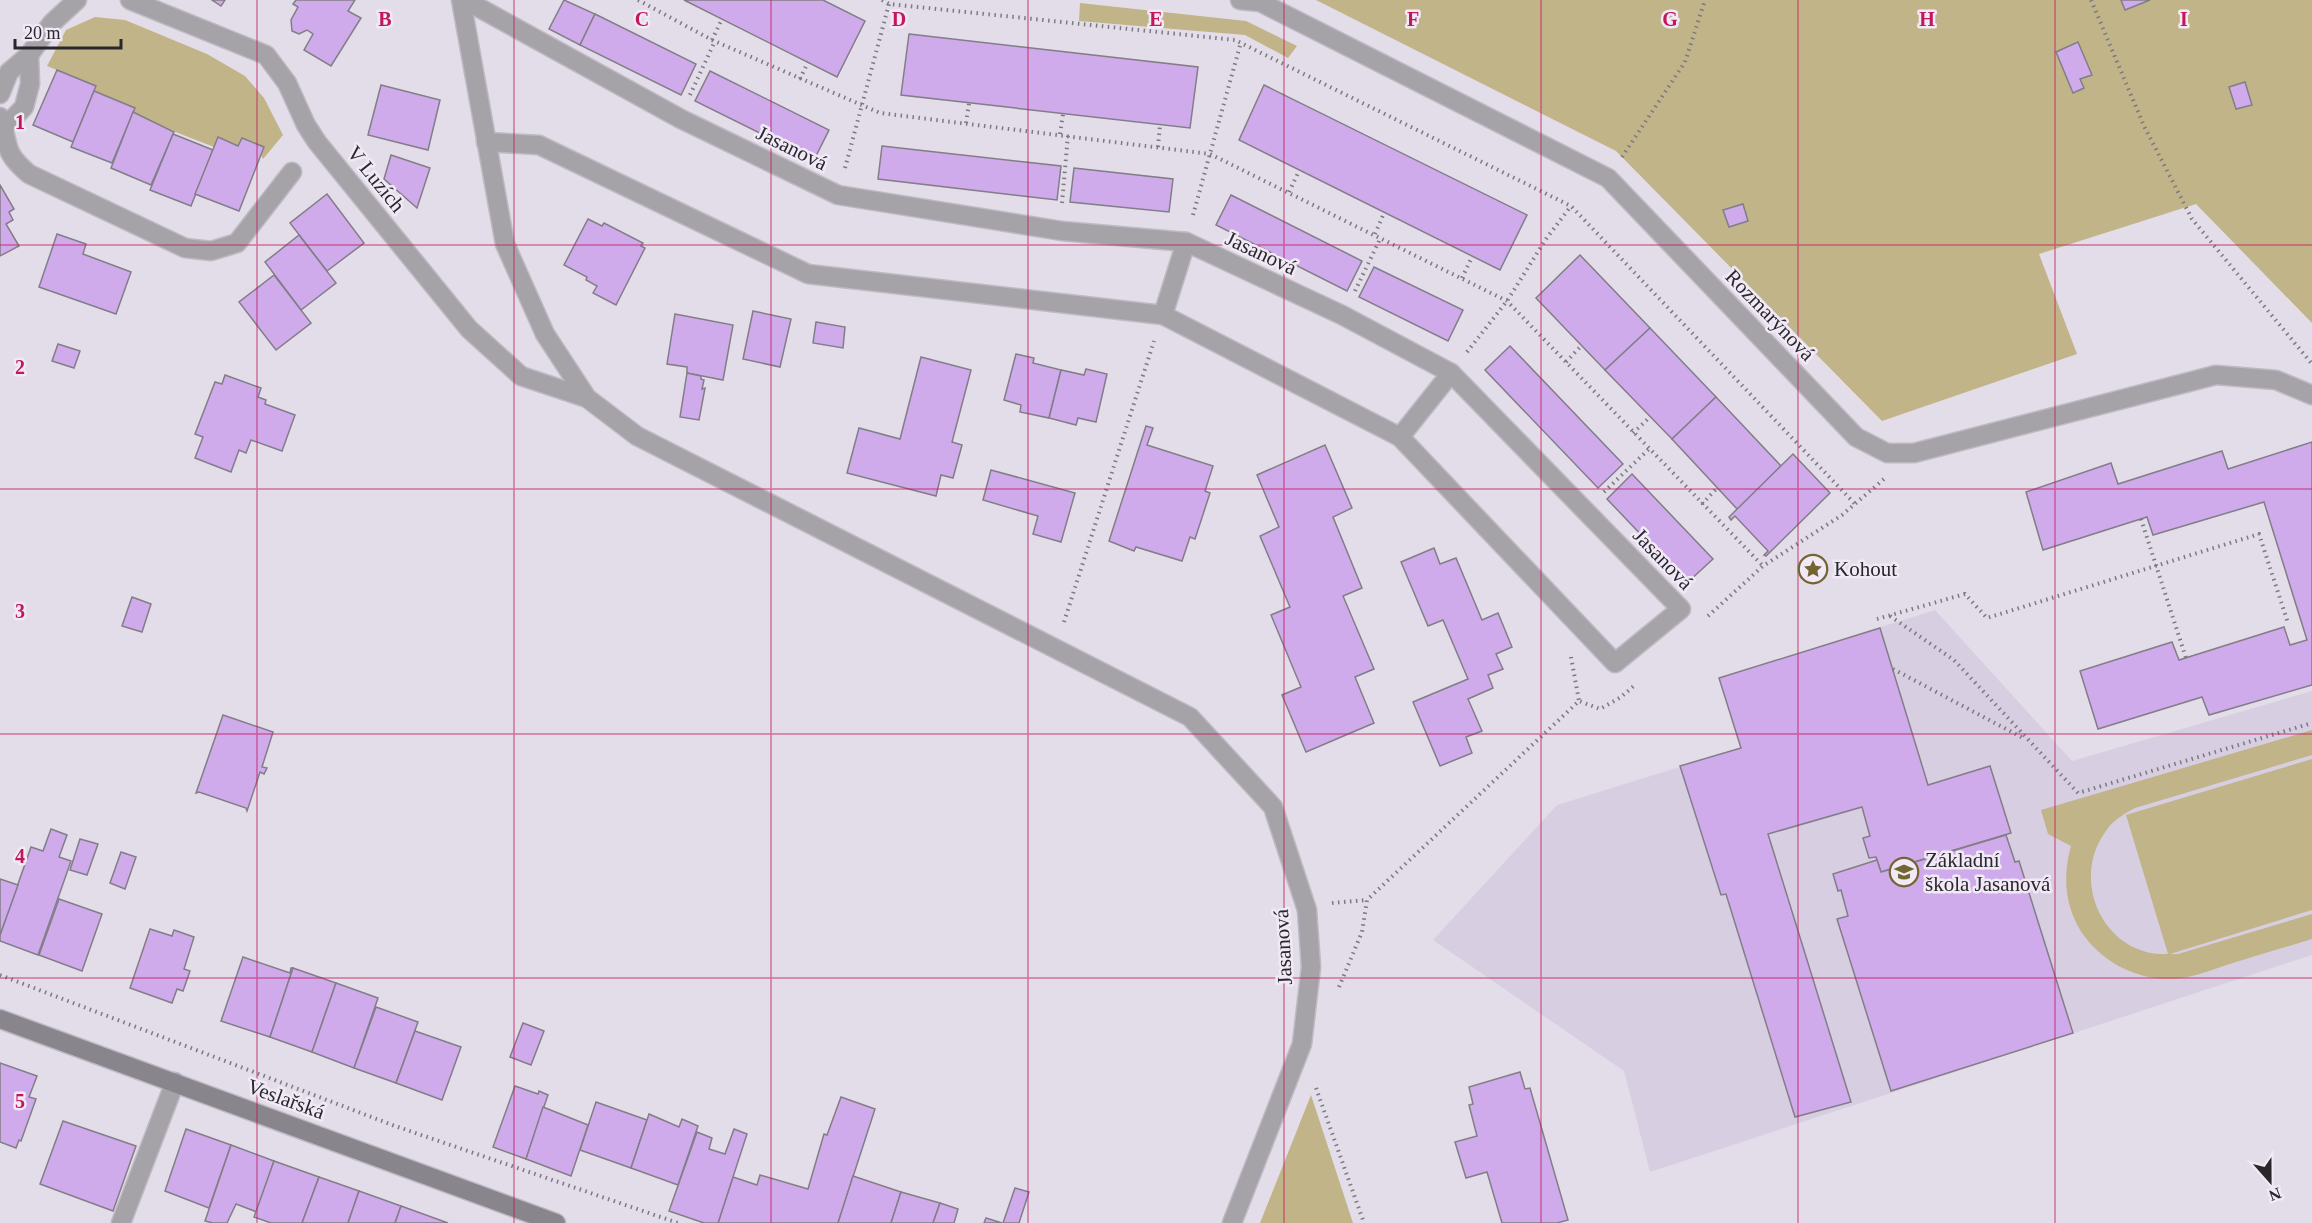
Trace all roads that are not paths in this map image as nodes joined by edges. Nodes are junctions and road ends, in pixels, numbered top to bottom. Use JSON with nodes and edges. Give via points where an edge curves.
{"nodes":[{"id":1,"x":77,"y":0,"type":"edge"},
{"id":2,"x":130,"y":0,"type":"edge"},
{"id":3,"x":460,"y":0,"type":"edge"},
{"id":4,"x":465,"y":0,"type":"edge"},
{"id":5,"x":1240,"y":0,"type":"edge"},
{"id":6,"x":29,"y":55,"type":"junction"},
{"id":7,"x":0,"y":94,"type":"edge"},
{"id":8,"x":2,"y":123,"type":"edge"},
{"id":9,"x":486,"y":142,"type":"junction"},
{"id":10,"x":292,"y":172,"type":"dead end"},
{"id":11,"x":1186,"y":242,"type":"junction"},
{"id":12,"x":1163,"y":315,"type":"junction"},
{"id":13,"x":1450,"y":373,"type":"junction"},
{"id":14,"x":2312,"y":395,"type":"edge"},
{"id":15,"x":587,"y":398,"type":"junction"},
{"id":16,"x":1400,"y":437,"type":"junction"},
{"id":17,"x":0,"y":1019,"type":"edge"},
{"id":18,"x":175,"y":1082,"type":"junction"},
{"id":19,"x":121,"y":1223,"type":"edge"},
{"id":20,"x":556,"y":1223,"type":"edge"},
{"id":21,"x":1232,"y":1223,"type":"edge"}],
"edges":[{"from":1,"to":6,"type":"street","via":[[52,23]]},
{"from":2,"to":15,"type":"street","name":"V Luzích","via":[[266,55],[287,83],[317,142],[469,329],[521,376]]},
{"from":3,"to":9,"type":"street","name":"Jasanová"},
{"from":4,"to":11,"type":"street","name":"Jasanová","via":[[681,119],[838,195],[1062,231]]},
{"from":5,"to":14,"type":"street","name":"Rozmarýnová","via":[[1260,3],[1608,178],[1856,437],[1887,453],[1914,453],[2216,375],[2276,380]]},
{"from":6,"to":7,"type":"street","via":[[9,72]]},
{"from":6,"to":8,"type":"street","via":[[30,84],[24,107]]},
{"from":8,"to":10,"type":"street","via":[[14,161],[29,174],[185,248],[211,251],[237,243]]},
{"from":9,"to":12,"type":"street","name":"Jasanová","via":[[539,145],[808,274]]},
{"from":9,"to":15,"type":"street","name":"Jasanová","via":[[505,244],[545,334]]},
{"from":11,"to":12,"type":"street"},
{"from":11,"to":13,"type":"street","name":"Jasanová","via":[[1342,315]]},
{"from":12,"to":16,"type":"street","name":"Jasanová"},
{"from":13,"to":16,"type":"street"},
{"from":13,"to":16,"type":"street","name":"Jasanová","via":[[1681,609],[1615,663]]},
{"from":15,"to":21,"type":"street","name":"Jasanová","via":[[637,436],[1190,717],[1273,807],[1307,909],[1311,967],[1302,1044]]},
{"from":17,"to":18,"type":"street","name":"Veslařská"},
{"from":18,"to":19,"type":"street"},
{"from":18,"to":20,"type":"street","name":"Veslařská"}]}
